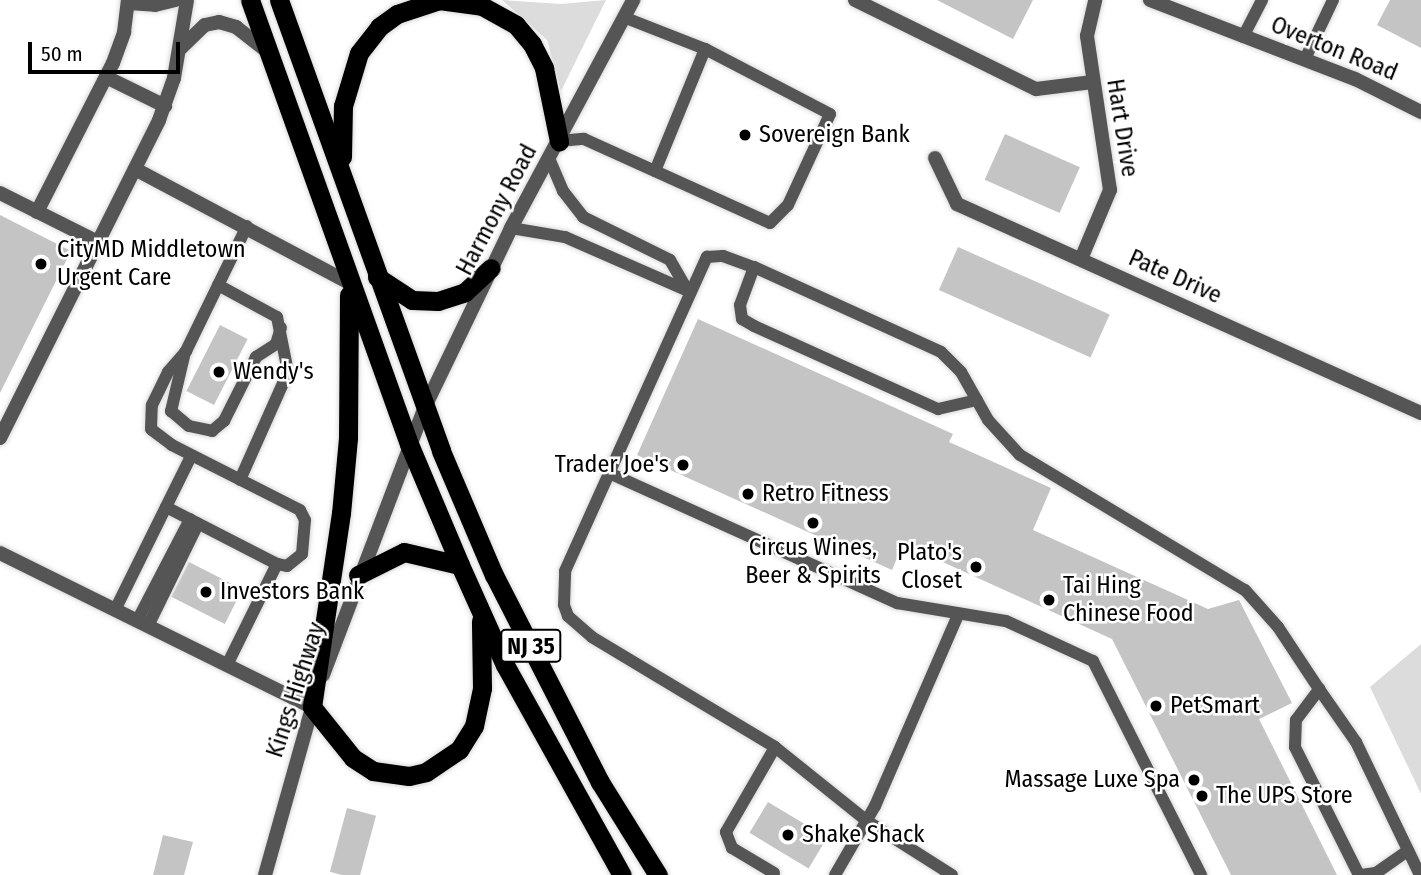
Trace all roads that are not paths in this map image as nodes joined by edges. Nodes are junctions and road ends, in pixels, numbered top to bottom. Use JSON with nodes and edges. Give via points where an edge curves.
{"nodes":[{"id":1,"x":175,"y":0,"type":"edge"},
{"id":2,"x":187,"y":0,"type":"edge"},
{"id":3,"x":250,"y":0,"type":"edge"},
{"id":4,"x":279,"y":0,"type":"edge"},
{"id":5,"x":633,"y":0,"type":"edge"},
{"id":6,"x":855,"y":0,"type":"edge"},
{"id":7,"x":1095,"y":0,"type":"edge"},
{"id":8,"x":1150,"y":0,"type":"edge"},
{"id":9,"x":1262,"y":0,"type":"edge"},
{"id":10,"x":1334,"y":0,"type":"edge"},
{"id":11,"x":124,"y":1,"type":"edge"},
{"id":12,"x":626,"y":18,"type":"junction"},
{"id":13,"x":1243,"y":37,"type":"junction"},
{"id":14,"x":181,"y":48,"type":"junction"},
{"id":15,"x":705,"y":49,"type":"junction"},
{"id":16,"x":267,"y":51,"type":"junction"},
{"id":17,"x":1305,"y":59,"type":"junction"},
{"id":18,"x":106,"y":77,"type":"junction"},
{"id":19,"x":1093,"y":82,"type":"junction"},
{"id":20,"x":165,"y":106,"type":"junction"},
{"id":21,"x":1421,"y":113,"type":"edge"},
{"id":22,"x":554,"y":150,"type":"junction"},
{"id":23,"x":935,"y":158,"type":"dead end"},
{"id":24,"x":135,"y":169,"type":"junction"},
{"id":25,"x":655,"y":171,"type":"junction"},
{"id":26,"x":343,"y":179,"type":"junction"},
{"id":27,"x":0,"y":193,"type":"edge"},
{"id":28,"x":37,"y":212,"type":"junction"},
{"id":29,"x":247,"y":226,"type":"junction"},
{"id":30,"x":511,"y":228,"type":"junction"},
{"id":31,"x":98,"y":242,"type":"junction"},
{"id":32,"x":1081,"y":259,"type":"junction"},
{"id":33,"x":754,"y":267,"type":"junction"},
{"id":34,"x":491,"y":268,"type":"junction"},
{"id":35,"x":377,"y":277,"type":"junction"},
{"id":36,"x":349,"y":283,"type":"junction"},
{"id":37,"x":218,"y":285,"type":"junction"},
{"id":38,"x":688,"y":291,"type":"junction"},
{"id":39,"x":281,"y":323,"type":"junction"},
{"id":40,"x":186,"y":351,"type":"junction"},
{"id":41,"x":977,"y":400,"type":"junction"},
{"id":42,"x":425,"y":407,"type":"junction"},
{"id":43,"x":1421,"y":413,"type":"edge"},
{"id":44,"x":0,"y":438,"type":"edge"},
{"id":45,"x":409,"y":444,"type":"junction"},
{"id":46,"x":191,"y":456,"type":"junction"},
{"id":47,"x":609,"y":474,"type":"junction"},
{"id":48,"x":240,"y":480,"type":"junction"},
{"id":49,"x":166,"y":507,"type":"junction"},
{"id":50,"x":194,"y":522,"type":"junction"},
{"id":51,"x":0,"y":554,"type":"edge"},
{"id":52,"x":277,"y":564,"type":"junction"},
{"id":53,"x":460,"y":565,"type":"junction"},
{"id":54,"x":358,"y":575,"type":"junction"},
{"id":55,"x":115,"y":610,"type":"junction"},
{"id":56,"x":480,"y":611,"type":"junction"},
{"id":57,"x":959,"y":613,"type":"junction"},
{"id":58,"x":143,"y":624,"type":"junction"},
{"id":59,"x":228,"y":665,"type":"junction"},
{"id":60,"x":1319,"y":689,"type":"junction"},
{"id":61,"x":312,"y":707,"type":"junction"},
{"id":62,"x":775,"y":747,"type":"junction"},
{"id":63,"x":867,"y":821,"type":"junction"},
{"id":64,"x":1408,"y":851,"type":"junction"},
{"id":65,"x":617,"y":872,"type":"edge"},
{"id":66,"x":774,"y":873,"type":"dead end"},
{"id":67,"x":265,"y":875,"type":"edge"},
{"id":68,"x":657,"y":875,"type":"edge"},
{"id":69,"x":835,"y":875,"type":"edge"},
{"id":70,"x":952,"y":875,"type":"edge"},
{"id":71,"x":1201,"y":875,"type":"edge"},
{"id":72,"x":1360,"y":875,"type":"edge"},
{"id":73,"x":1420,"y":875,"type":"edge"}],
"edges":[{"from":1,"to":11,"type":"street","via":[[155,5]]},
{"from":2,"to":14,"type":"street"},
{"from":3,"to":16,"type":"highway","number":"NJ 35"},
{"from":4,"to":26,"type":"highway","number":"NJ 35"},
{"from":5,"to":12,"type":"street","name":"Harmony Road"},
{"from":6,"to":19,"type":"street","via":[[1036,89]]},
{"from":7,"to":19,"type":"street","name":"Hart Drive","via":[[1087,36]]},
{"from":8,"to":13,"type":"street","name":"Overton Road"},
{"from":9,"to":13,"type":"lane"},
{"from":10,"to":17,"type":"lane"},
{"from":11,"to":18,"type":"street","via":[[124,32]]},
{"from":12,"to":15,"type":"lane"},
{"from":12,"to":22,"type":"street","name":"Harmony Road"},
{"from":13,"to":17,"type":"street","name":"Overton Road"},
{"from":14,"to":16,"type":"street","via":[[205,25],[219,22],[236,27]]},
{"from":14,"to":20,"type":"street"},
{"from":15,"to":25,"type":"lane"},
{"from":15,"to":25,"type":"lane","via":[[830,114],[788,205],[771,223]]},
{"from":16,"to":36,"type":"highway","number":"NJ 35"},
{"from":17,"to":21,"type":"street","name":"Overton Road"},
{"from":18,"to":20,"type":"street"},
{"from":18,"to":28,"type":"street"},
{"from":19,"to":32,"type":"street","name":"Hart Drive","via":[[1110,190]]},
{"from":20,"to":24,"type":"street"},
{"from":22,"to":25,"type":"lane","via":[[584,139]]},
{"from":22,"to":26,"type":"highway","via":[[544,68],[532,44],[516,25],[482,6],[439,0],[397,14],[379,27],[359,53],[343,106]]},
{"from":22,"to":30,"type":"street","name":"Harmony Road"},
{"from":22,"to":38,"type":"lane","via":[[563,191],[583,217],[670,260]]},
{"from":23,"to":32,"type":"street","name":"Pate Drive","via":[[957,204]]},
{"from":24,"to":29,"type":"street"},
{"from":24,"to":31,"type":"street"},
{"from":26,"to":35,"type":"highway","number":"NJ 35"},
{"from":27,"to":28,"type":"street"},
{"from":28,"to":31,"type":"street"},
{"from":29,"to":36,"type":"street"},
{"from":29,"to":37,"type":"lane"},
{"from":30,"to":34,"type":"street","name":"Harmony Road"},
{"from":30,"to":38,"type":"lane","via":[[565,237]]},
{"from":31,"to":44,"type":"street"},
{"from":32,"to":43,"type":"street","name":"Pate Drive"},
{"from":33,"to":38,"type":"lane","via":[[723,256],[706,257]]},
{"from":33,"to":41,"type":"lane","via":[[941,352],[961,372]]},
{"from":33,"to":41,"type":"lane","via":[[740,305],[742,318],[754,326],[938,409]]},
{"from":34,"to":35,"type":"highway","via":[[465,292],[438,301],[412,300]]},
{"from":34,"to":42,"type":"street","name":"Harmony Road"},
{"from":35,"to":42,"type":"highway","number":"NJ 35"},
{"from":36,"to":45,"type":"highway","number":"NJ 35"},
{"from":36,"to":61,"type":"highway","via":[[343,488]]},
{"from":37,"to":39,"type":"lane","via":[[272,311]]},
{"from":37,"to":40,"type":"lane"},
{"from":38,"to":47,"type":"lane"},
{"from":39,"to":40,"type":"lane","via":[[276,344],[256,357],[224,421],[212,431],[189,426],[171,411]]},
{"from":39,"to":48,"type":"lane","via":[[288,378]]},
{"from":40,"to":46,"type":"lane","via":[[168,372],[149,417],[159,438]]},
{"from":41,"to":60,"type":"lane","via":[[1020,455],[1245,590],[1278,627]]},
{"from":42,"to":45,"type":"street","name":"Harmony Road"},
{"from":42,"to":68,"type":"highway","number":"NJ 35","via":[[494,575],[600,782]]},
{"from":45,"to":53,"type":"highway","number":"NJ 35"},
{"from":45,"to":54,"type":"street","name":"Kings Highway"},
{"from":46,"to":48,"type":"lane"},
{"from":46,"to":49,"type":"lane"},
{"from":47,"to":57,"type":"lane","via":[[897,603]]},
{"from":47,"to":62,"type":"lane","via":[[562,583],[568,616],[592,636]]},
{"from":48,"to":52,"type":"lane","via":[[303,514],[302,554],[287,566]]},
{"from":49,"to":50,"type":"lane"},
{"from":49,"to":55,"type":"lane"},
{"from":50,"to":52,"type":"lane"},
{"from":50,"to":58,"type":"lane"},
{"from":51,"to":55,"type":"street"},
{"from":52,"to":59,"type":"lane"},
{"from":53,"to":54,"type":"highway","via":[[404,552]]},
{"from":53,"to":56,"type":"highway","number":"NJ 35"},
{"from":54,"to":61,"type":"street","name":"Kings Highway"},
{"from":55,"to":58,"type":"street"},
{"from":56,"to":61,"type":"highway","via":[[481,703],[474,726],[445,762],[409,776],[373,771],[353,758]]},
{"from":56,"to":65,"type":"highway","number":"NJ 35"},
{"from":57,"to":63,"type":"lane"},
{"from":57,"to":71,"type":"lane","via":[[1006,621],[1093,661]]},
{"from":58,"to":59,"type":"street"},
{"from":59,"to":61,"type":"street"},
{"from":60,"to":64,"type":"lane","via":[[1356,742]]},
{"from":60,"to":72,"type":"lane","via":[[1296,720],[1295,747]]},
{"from":61,"to":67,"type":"street","name":"Kings Highway"},
{"from":62,"to":63,"type":"lane"},
{"from":62,"to":66,"type":"lane","via":[[726,832],[732,848]]},
{"from":63,"to":69,"type":"lane"},
{"from":63,"to":70,"type":"lane"},
{"from":64,"to":72,"type":"lane","via":[[1376,873]]},
{"from":64,"to":73,"type":"lane"}]}
